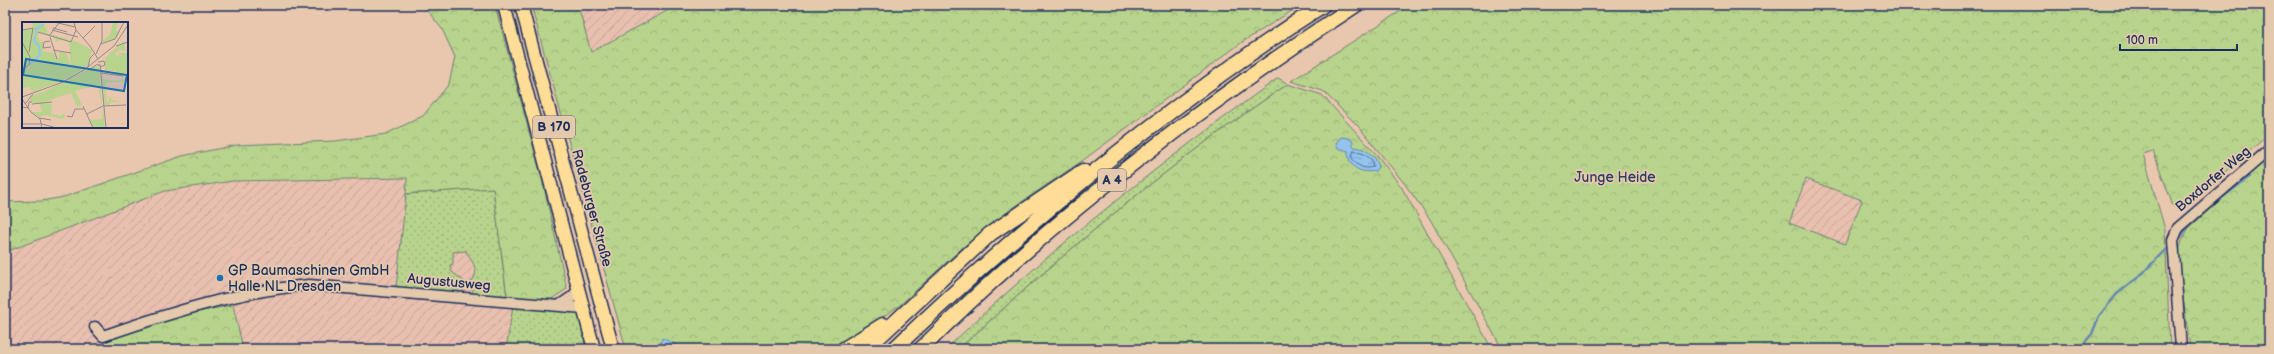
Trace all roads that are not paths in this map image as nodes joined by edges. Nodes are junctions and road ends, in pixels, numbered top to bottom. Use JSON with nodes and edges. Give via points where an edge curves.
{"nodes":[{"id":1,"x":504,"y":5,"type":"edge"},
{"id":2,"x":521,"y":5,"type":"edge"},
{"id":3,"x":1323,"y":5,"type":"edge"},
{"id":4,"x":1356,"y":5,"type":"edge"},
{"id":5,"x":2269,"y":150,"type":"edge"},
{"id":6,"x":1106,"y":162,"type":"junction"},
{"id":7,"x":579,"y":289,"type":"junction"},
{"id":8,"x":560,"y":305,"type":"junction"},
{"id":9,"x":910,"y":307,"type":"junction"},
{"id":10,"x":584,"y":308,"type":"junction"},
{"id":11,"x":95,"y":327,"type":"dead end"},
{"id":12,"x":594,"y":349,"type":"edge"},
{"id":13,"x":613,"y":349,"type":"edge"},
{"id":14,"x":844,"y":349,"type":"edge"},
{"id":15,"x":866,"y":349,"type":"edge"},
{"id":16,"x":894,"y":349,"type":"edge"},
{"id":17,"x":921,"y":349,"type":"edge"},
{"id":18,"x":2181,"y":349,"type":"edge"}],
"edges":[{"from":1,"to":7,"type":"main road","number":"B 170"},
{"from":2,"to":13,"type":"main road","name":"Radeburger Straße","number":"B 170"},
{"from":3,"to":6,"type":"highway","number":"A 4","via":[[1206,86]]},
{"from":4,"to":17,"type":"highway","number":"A 4","via":[[1248,78],[1134,162],[1007,268]]},
{"from":5,"to":18,"type":"street","name":"Boxdorfer Weg","via":[[2178,228],[2173,240]]},
{"from":6,"to":9,"type":"highway","via":[[1084,170],[1014,216],[970,251]]},
{"from":6,"to":16,"type":"highway","number":"A 4","via":[[992,258]]},
{"from":7,"to":8,"type":"street"},
{"from":7,"to":10,"type":"main road","number":"B 170"},
{"from":8,"to":10,"type":"street","name":"Augustusweg"},
{"from":8,"to":11,"type":"street","name":"Augustusweg","via":[[309,285],[281,287],[185,308],[103,336]]},
{"from":9,"to":14,"type":"highway"},
{"from":9,"to":15,"type":"highway"},
{"from":10,"to":12,"type":"main road","number":"B 170"}]}
